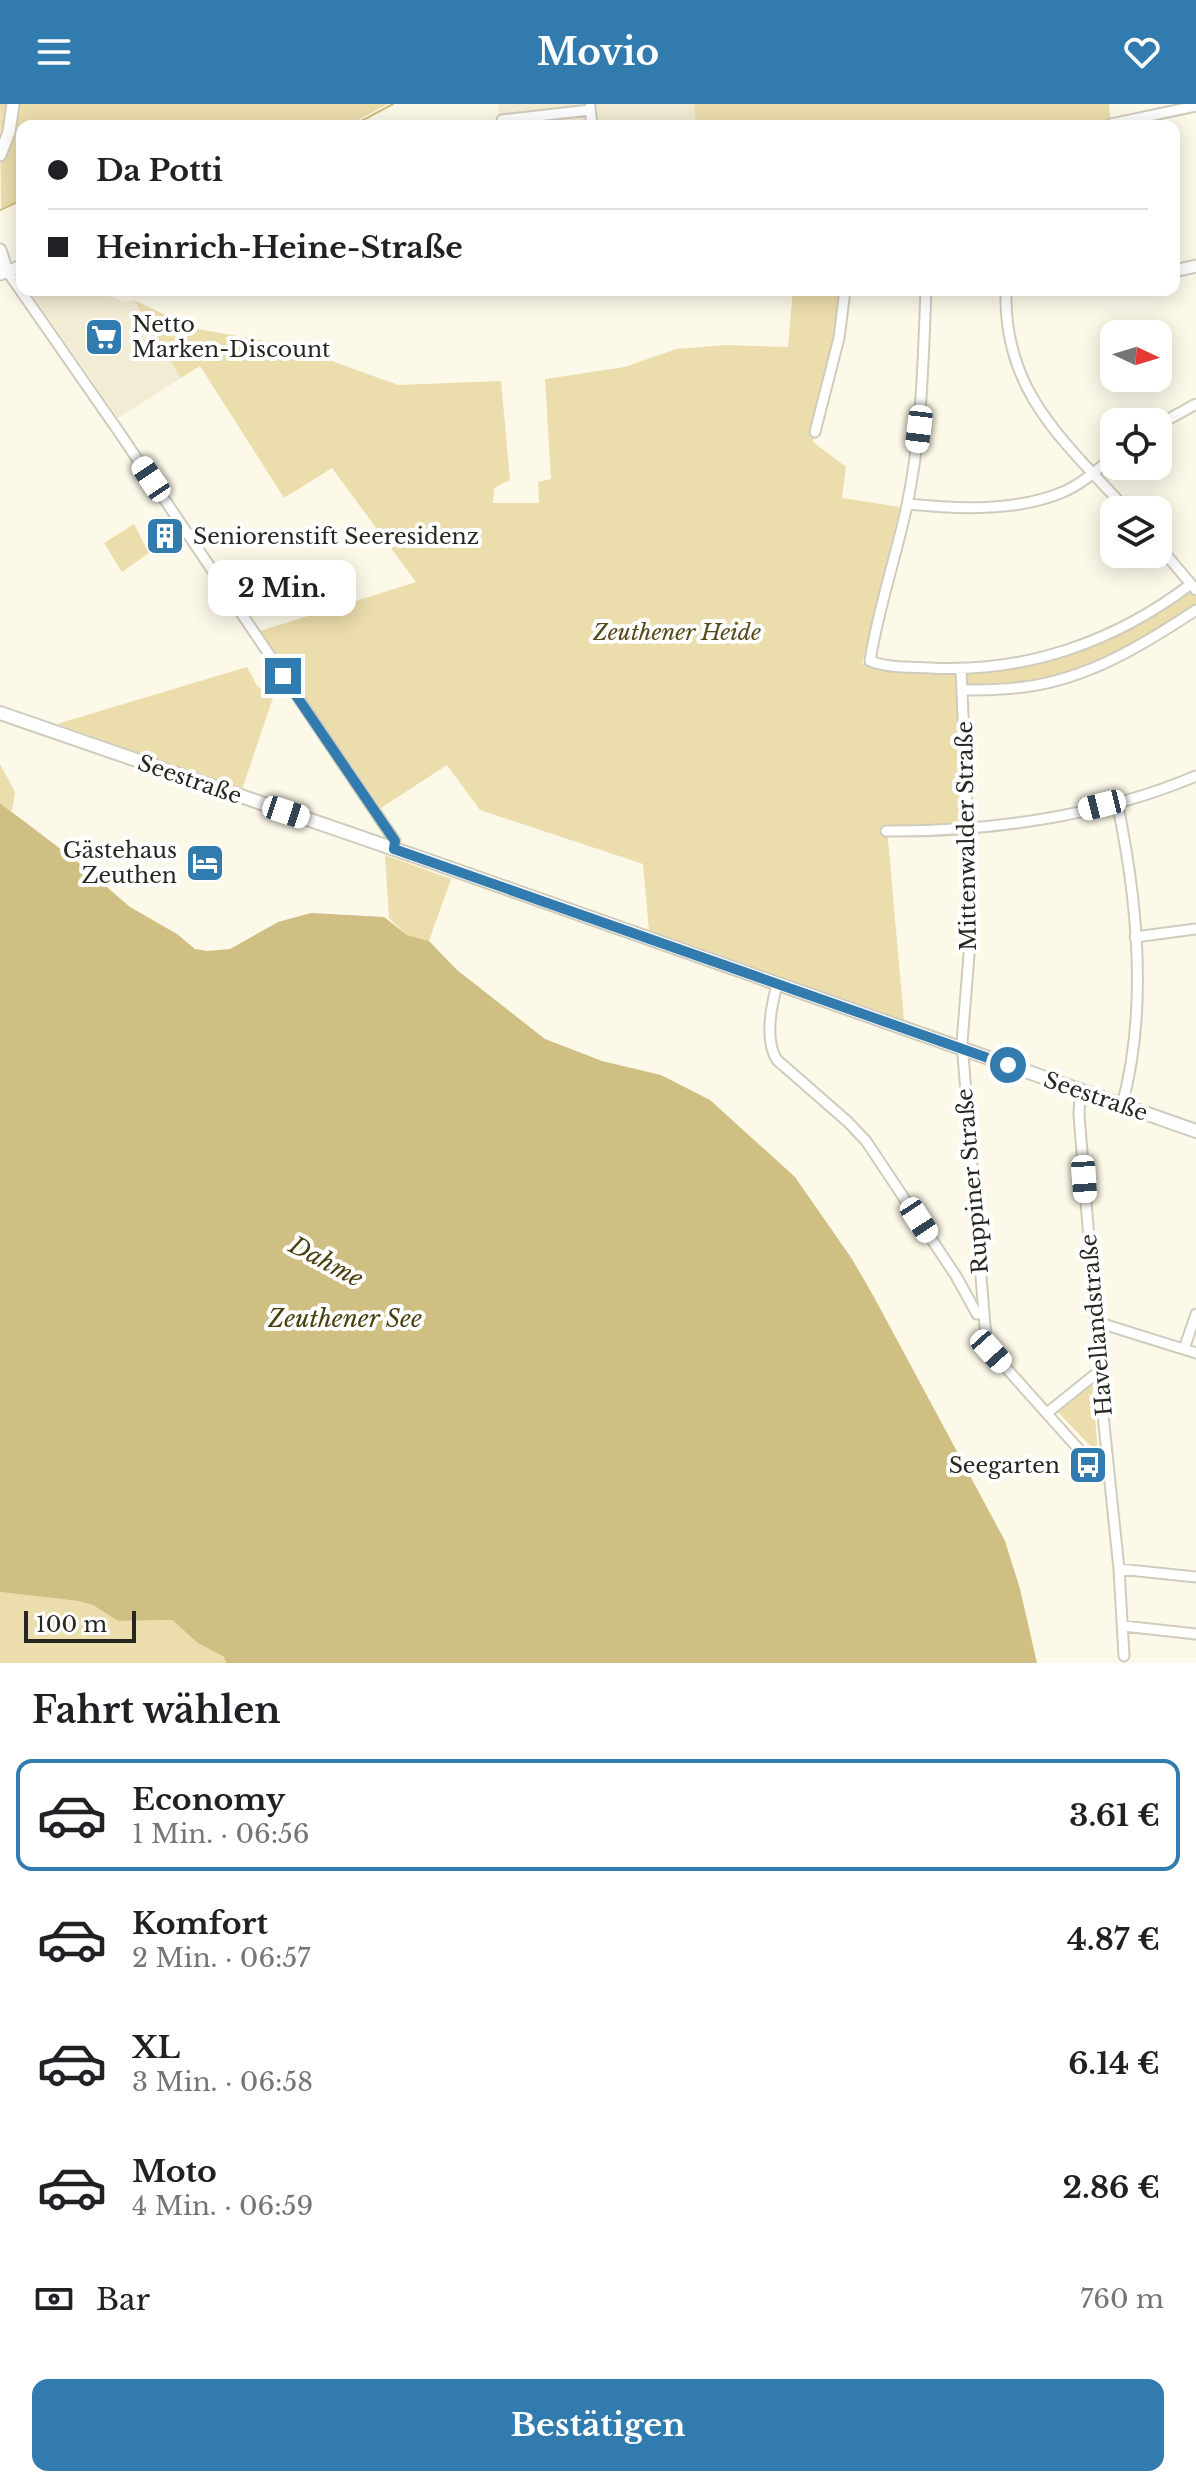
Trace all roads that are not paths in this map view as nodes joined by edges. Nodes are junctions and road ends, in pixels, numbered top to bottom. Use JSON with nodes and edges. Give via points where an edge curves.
{"nodes":[{"id":1,"x":13,"y":104,"type":"edge"},
{"id":2,"x":1196,"y":106,"type":"edge"},
{"id":3,"x":590,"y":107,"type":"edge"},
{"id":4,"x":502,"y":120,"type":"dead end"},
{"id":5,"x":1130,"y":120,"type":"edge"},
{"id":6,"x":0,"y":155,"type":"edge"},
{"id":7,"x":0,"y":250,"type":"edge"},
{"id":8,"x":4,"y":272,"type":"edge"},
{"id":9,"x":16,"y":289,"type":"edge"},
{"id":10,"x":21,"y":296,"type":"edge"},
{"id":11,"x":844,"y":296,"type":"edge"},
{"id":12,"x":926,"y":296,"type":"edge"},
{"id":13,"x":1006,"y":296,"type":"edge"},
{"id":14,"x":1196,"y":404,"type":"edge"},
{"id":15,"x":1172,"y":417,"type":"edge"},
{"id":16,"x":815,"y":432,"type":"dead end"},
{"id":17,"x":1100,"y":468,"type":"edge"},
{"id":18,"x":1093,"y":474,"type":"junction"},
{"id":19,"x":1114,"y":496,"type":"edge"},
{"id":20,"x":908,"y":504,"type":"junction"},
{"id":21,"x":1172,"y":561,"type":"edge"},
{"id":22,"x":1194,"y":587,"type":"edge"},
{"id":23,"x":1196,"y":610,"type":"edge"},
{"id":24,"x":961,"y":670,"type":"junction"},
{"id":25,"x":962,"y":690,"type":"junction"},
{"id":26,"x":0,"y":713,"type":"edge"},
{"id":27,"x":1196,"y":776,"type":"edge"},
{"id":28,"x":1117,"y":802,"type":"junction"},
{"id":29,"x":968,"y":828,"type":"junction"},
{"id":30,"x":886,"y":831,"type":"dead end"},
{"id":31,"x":394,"y":849,"type":"junction"},
{"id":32,"x":1196,"y":929,"type":"edge"},
{"id":33,"x":1135,"y":937,"type":"junction"},
{"id":34,"x":777,"y":985,"type":"junction"},
{"id":35,"x":962,"y":1049,"type":"junction"},
{"id":36,"x":1080,"y":1091,"type":"junction"},
{"id":37,"x":1122,"y":1105,"type":"junction"},
{"id":38,"x":1196,"y":1131,"type":"edge"},
{"id":39,"x":983,"y":1313,"type":"junction"},
{"id":40,"x":1196,"y":1314,"type":"edge"},
{"id":41,"x":1095,"y":1324,"type":"junction"},
{"id":42,"x":1184,"y":1349,"type":"junction"},
{"id":43,"x":1196,"y":1353,"type":"edge"},
{"id":44,"x":1099,"y":1375,"type":"junction"},
{"id":45,"x":1047,"y":1413,"type":"junction"},
{"id":46,"x":1108,"y":1473,"type":"junction"},
{"id":47,"x":1119,"y":1569,"type":"junction"},
{"id":48,"x":1196,"y":1577,"type":"edge"},
{"id":49,"x":1123,"y":1626,"type":"junction"},
{"id":50,"x":1196,"y":1634,"type":"edge"},
{"id":51,"x":1124,"y":1656,"type":"dead end"}],
"edges":[{"from":1,"to":6,"type":"street"},
{"from":2,"to":5,"type":"street"},
{"from":3,"to":4,"type":"street"},
{"from":7,"to":8,"type":"street"},
{"from":8,"to":9,"type":"street"},
{"from":10,"to":31,"type":"street","via":[[395,841]]},
{"from":11,"to":16,"type":"street"},
{"from":12,"to":20,"type":"street","via":[[922,403]]},
{"from":13,"to":18,"type":"street","via":[[1009,338],[1025,384],[1045,419]]},
{"from":14,"to":15,"type":"street"},
{"from":17,"to":18,"type":"street"},
{"from":18,"to":19,"type":"street"},
{"from":18,"to":20,"type":"street","via":[[1065,491],[1022,503]]},
{"from":20,"to":24,"type":"street","via":[[870,661]]},
{"from":21,"to":22,"type":"street"},
{"from":22,"to":24,"type":"street","via":[[1087,644],[1038,659]]},
{"from":23,"to":25,"type":"street","via":[[1127,654],[1078,673],[1024,687]]},
{"from":24,"to":25,"type":"street","name":"Mittenwalder Straße"},
{"from":25,"to":29,"type":"street","name":"Mittenwalder Straße"},
{"from":26,"to":31,"type":"main road","name":"Seestraße"},
{"from":27,"to":28,"type":"street"},
{"from":28,"to":29,"type":"street","via":[[1024,823]]},
{"from":28,"to":33,"type":"street"},
{"from":29,"to":30,"type":"street"},
{"from":29,"to":35,"type":"street","name":"Mittenwalder Straße","via":[[972,917]]},
{"from":31,"to":34,"type":"main road","name":"Seestraße"},
{"from":32,"to":33,"type":"street"},
{"from":33,"to":37,"type":"street","via":[[1135,1013]]},
{"from":34,"to":35,"type":"main road","name":"Seestraße"},
{"from":34,"to":39,"type":"street","via":[[771,1052],[866,1141],[977,1314]]},
{"from":35,"to":36,"type":"main road","name":"Seestraße"},
{"from":35,"to":39,"type":"street","name":"Ruppiner Straße"},
{"from":36,"to":37,"type":"main road","name":"Seestraße"},
{"from":36,"to":41,"type":"street","name":"Havellandstraße"},
{"from":37,"to":38,"type":"main road","name":"Seestraße"},
{"from":39,"to":45,"type":"street","name":"Ruppiner Straße","via":[[991,1351]]},
{"from":40,"to":42,"type":"street"},
{"from":41,"to":42,"type":"street"},
{"from":41,"to":44,"type":"street","name":"Havellandstraße"},
{"from":42,"to":43,"type":"street"},
{"from":44,"to":45,"type":"street"},
{"from":44,"to":46,"type":"street","name":"Havellandstraße"},
{"from":45,"to":46,"type":"street","name":"Ruppiner Straße","via":[[1100,1473]]},
{"from":46,"to":47,"type":"street","name":"Havellandstraße"},
{"from":47,"to":48,"type":"street"},
{"from":47,"to":49,"type":"street","name":"Havellandstraße"},
{"from":49,"to":50,"type":"street"},
{"from":49,"to":51,"type":"street","name":"Havellandstraße"}]}
